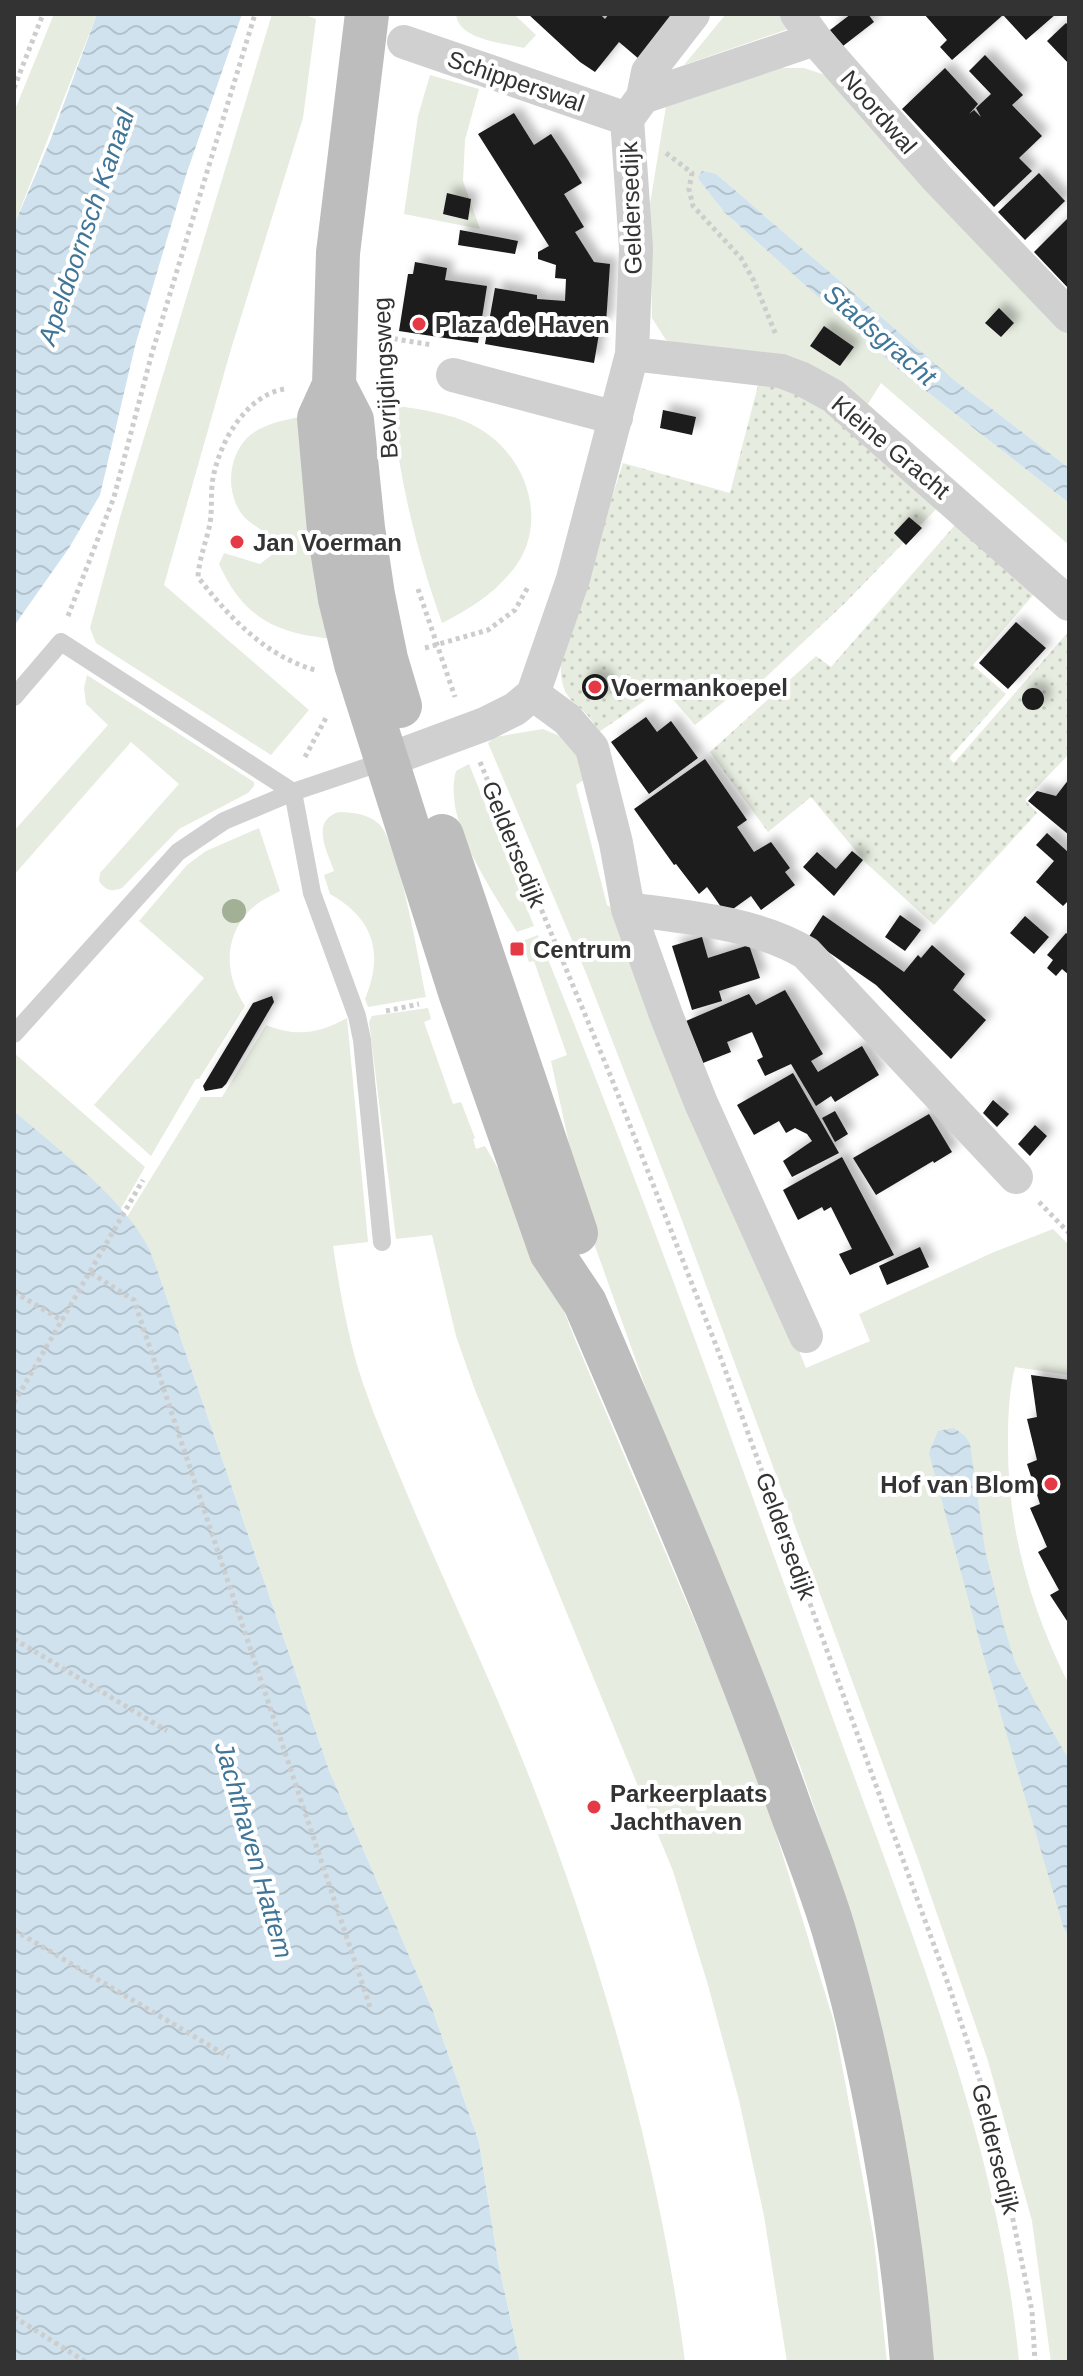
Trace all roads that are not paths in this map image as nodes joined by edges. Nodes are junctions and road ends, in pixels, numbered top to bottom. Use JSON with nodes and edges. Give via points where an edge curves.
{"nodes":[{"id":1,"x":367,"y":14,"type":"edge"},
{"id":2,"x":693,"y":14,"type":"edge"},
{"id":3,"x":806,"y":26,"type":"edge"},
{"id":4,"x":404,"y":42,"type":"dead end"},
{"id":5,"x":635,"y":108,"type":"junction"},
{"id":6,"x":1069,"y":316,"type":"edge"},
{"id":7,"x":632,"y":354,"type":"junction"},
{"id":8,"x":453,"y":375,"type":"dead end"},
{"id":9,"x":616,"y":418,"type":"junction"},
{"id":10,"x":1069,"y":604,"type":"edge"},
{"id":11,"x":533,"y":694,"type":"junction"},
{"id":12,"x":14,"y":697,"type":"edge"},
{"id":13,"x":401,"y":756,"type":"junction"},
{"id":14,"x":293,"y":792,"type":"junction"},
{"id":15,"x":628,"y":909,"type":"junction"},
{"id":16,"x":14,"y":1034,"type":"edge"},
{"id":17,"x":1016,"y":1177,"type":"dead end"},
{"id":18,"x":382,"y":1242,"type":"dead end"},
{"id":19,"x":806,"y":1336,"type":"dead end"},
{"id":20,"x":912,"y":2362,"type":"edge"}],
"edges":[{"from":1,"to":13,"type":"main road","name":"Bevrijdingsweg","via":[[338,253],[334,385],[319,418],[340,599],[356,664]]},
{"from":2,"to":5,"type":"street","via":[[648,72]]},
{"from":3,"to":5,"type":"street","name":"Noordwal"},
{"from":3,"to":6,"type":"street","name":"Noordwal","via":[[936,177]]},
{"from":4,"to":5,"type":"street","name":"Schipperswal"},
{"from":5,"to":7,"type":"street","name":"Geldersedijk"},
{"from":7,"to":9,"type":"street","name":"Geldersedijk"},
{"from":7,"to":10,"type":"street","name":"Kleine Gracht","via":[[781,371],[833,396]]},
{"from":8,"to":9,"type":"street"},
{"from":9,"to":11,"type":"street","name":"Geldersedijk","via":[[573,579]]},
{"from":11,"to":13,"type":"street","via":[[468,732]]},
{"from":11,"to":15,"type":"street","via":[[567,719],[592,748]]},
{"from":12,"to":14,"type":"lane","via":[[61,642]]},
{"from":13,"to":14,"type":"lane"},
{"from":13,"to":20,"type":"main road","via":[[461,995],[551,1252],[585,1303],[734,1653],[833,1927],[884,2153]]},
{"from":14,"to":16,"type":"lane","via":[[224,821],[178,852]]},
{"from":14,"to":18,"type":"lane","via":[[312,893],[362,1040]]},
{"from":15,"to":17,"type":"street","via":[[765,933],[806,953]]},
{"from":15,"to":19,"type":"street","via":[[701,1103]]}]}
